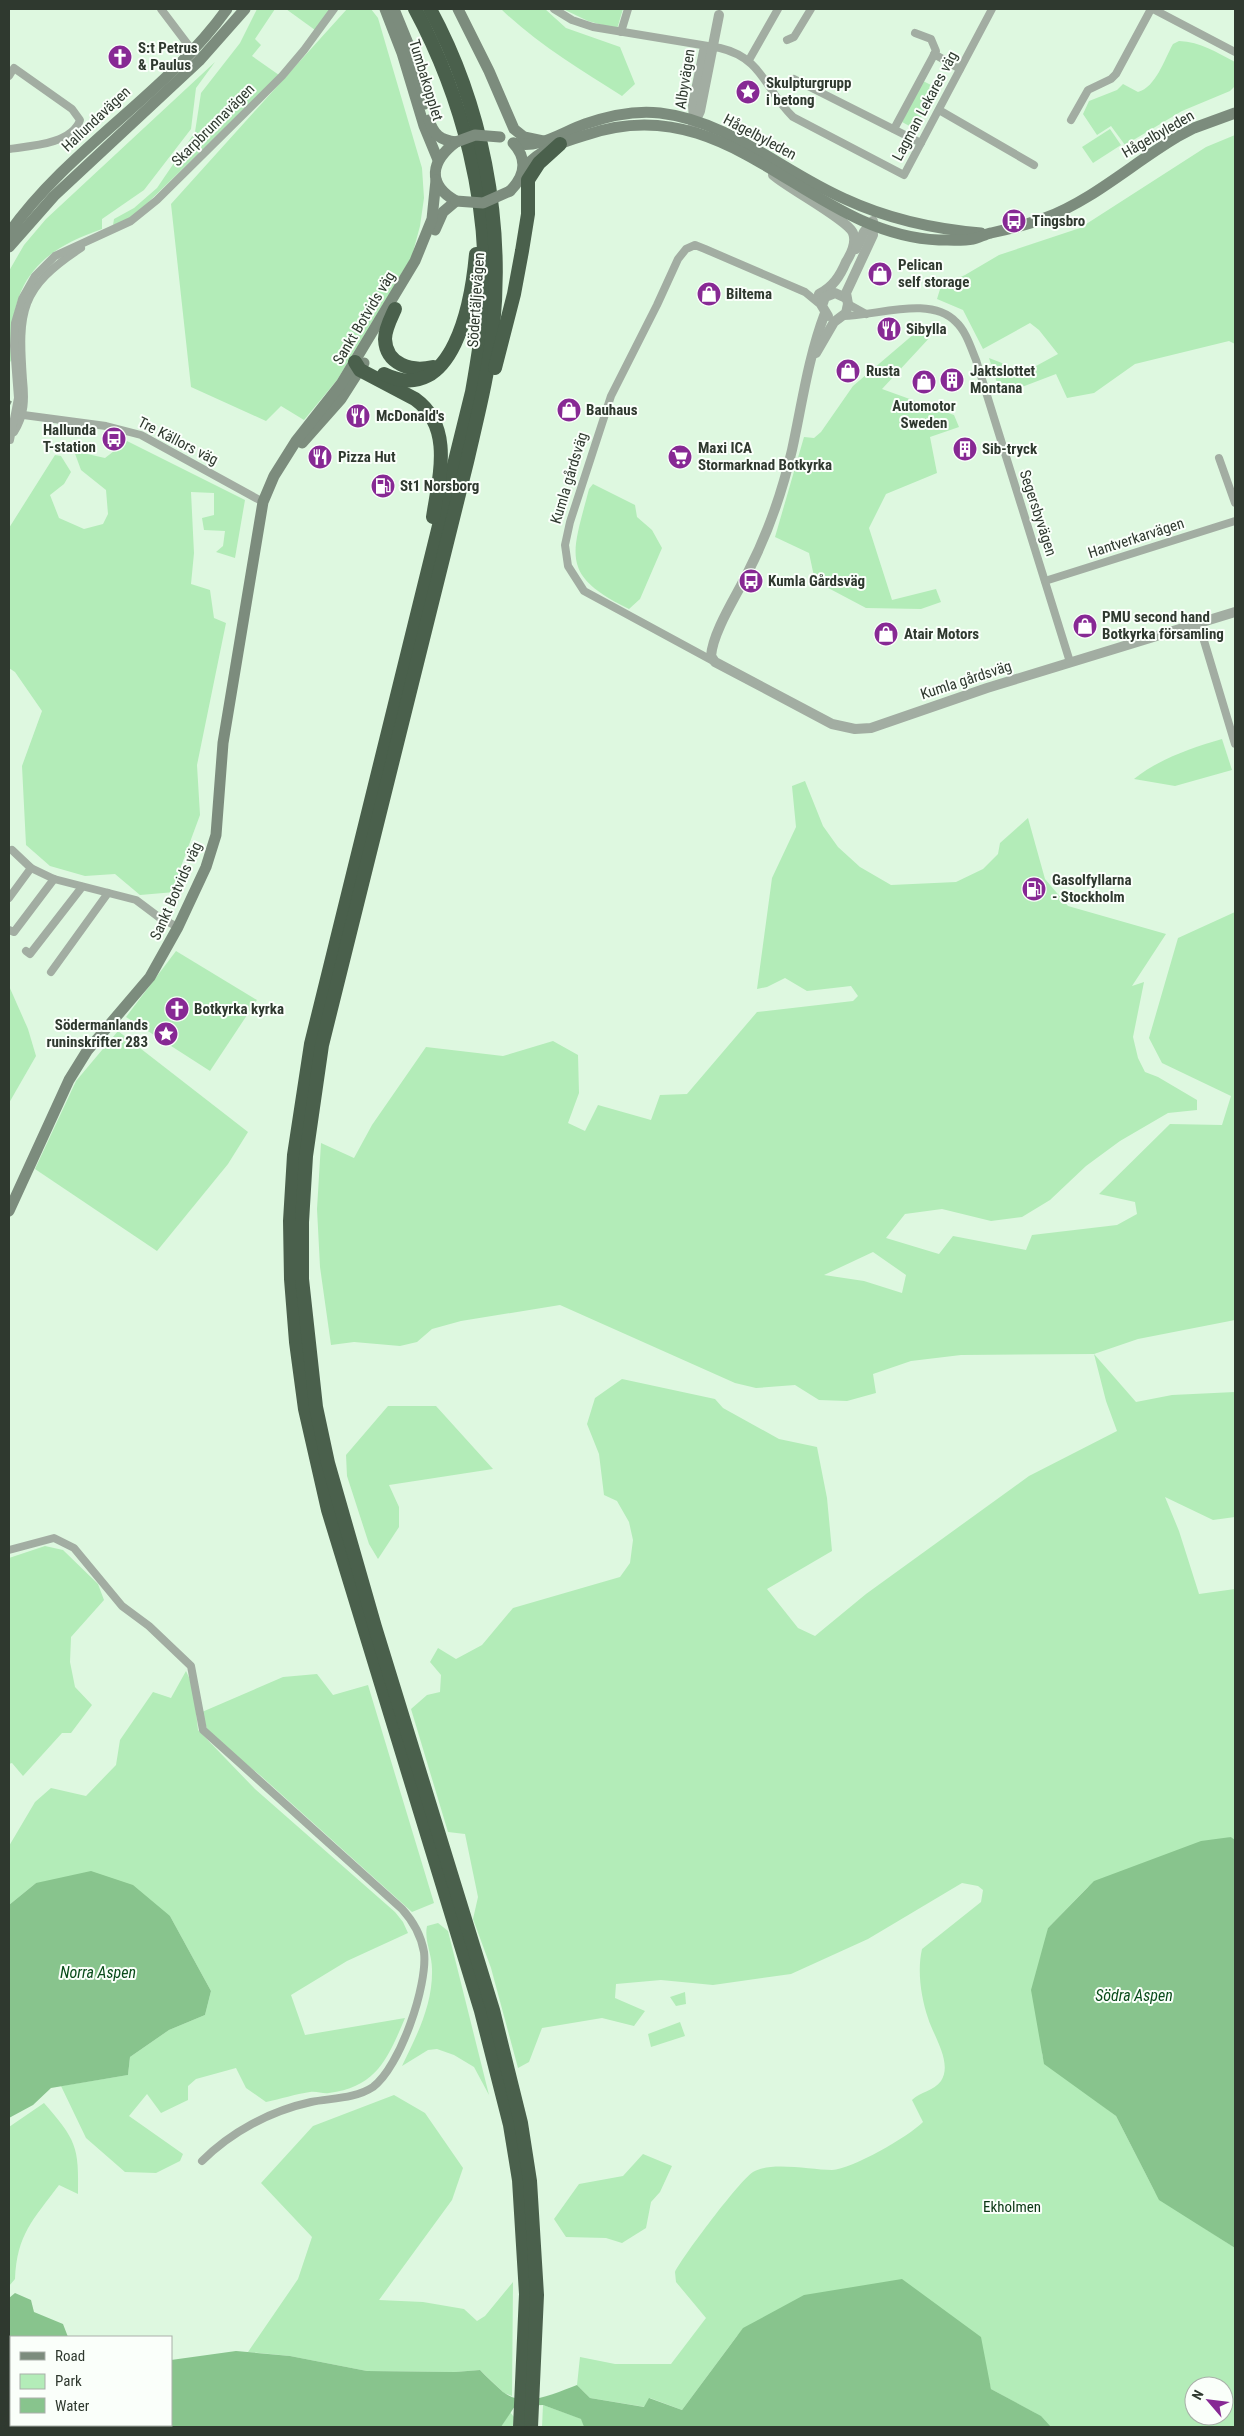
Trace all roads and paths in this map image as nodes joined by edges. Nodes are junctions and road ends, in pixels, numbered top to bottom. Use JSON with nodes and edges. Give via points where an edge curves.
{"nodes":[{"id":1,"x":161,"y":9,"type":"edge"},
{"id":2,"x":227,"y":9,"type":"edge"},
{"id":3,"x":245,"y":9,"type":"edge"},
{"id":4,"x":334,"y":9,"type":"edge"},
{"id":5,"x":385,"y":9,"type":"edge"},
{"id":6,"x":394,"y":9,"type":"edge"},
{"id":7,"x":415,"y":9,"type":"edge"},
{"id":8,"x":430,"y":9,"type":"edge"},
{"id":9,"x":458,"y":9,"type":"edge"},
{"id":10,"x":554,"y":9,"type":"edge"},
{"id":11,"x":628,"y":9,"type":"edge"},
{"id":12,"x":778,"y":9,"type":"edge"},
{"id":13,"x":811,"y":9,"type":"edge"},
{"id":14,"x":992,"y":9,"type":"edge"},
{"id":15,"x":1152,"y":9,"type":"edge"},
{"id":16,"x":720,"y":12,"type":"edge"},
{"id":17,"x":622,"y":32,"type":"junction"},
{"id":18,"x":915,"y":33,"type":"dead end"},
{"id":19,"x":787,"y":40,"type":"dead end"},
{"id":20,"x":708,"y":46,"type":"junction"},
{"id":21,"x":192,"y":50,"type":"junction"},
{"id":22,"x":210,"y":50,"type":"junction"},
{"id":23,"x":1235,"y":52,"type":"edge"},
{"id":24,"x":934,"y":54,"type":"junction"},
{"id":25,"x":749,"y":60,"type":"junction"},
{"id":26,"x":960,"y":69,"type":"junction"},
{"id":27,"x":189,"y":72,"type":"junction"},
{"id":28,"x":9,"y":76,"type":"edge"},
{"id":29,"x":794,"y":79,"type":"dead end"},
{"id":30,"x":503,"y":105,"type":"junction"},
{"id":31,"x":938,"y":110,"type":"junction"},
{"id":32,"x":1235,"y":113,"type":"edge"},
{"id":33,"x":1071,"y":120,"type":"dead end"},
{"id":34,"x":693,"y":126,"type":"junction"},
{"id":35,"x":894,"y":129,"type":"junction"},
{"id":36,"x":508,"y":140,"type":"junction"},
{"id":37,"x":543,"y":141,"type":"junction"},
{"id":38,"x":921,"y":143,"type":"junction"},
{"id":39,"x":449,"y":144,"type":"junction"},
{"id":40,"x":560,"y":144,"type":"junction"},
{"id":41,"x":9,"y":149,"type":"edge"},
{"id":42,"x":743,"y":152,"type":"junction"},
{"id":43,"x":438,"y":160,"type":"junction"},
{"id":44,"x":1034,"y":165,"type":"dead end"},
{"id":45,"x":524,"y":168,"type":"junction"},
{"id":46,"x":773,"y":175,"type":"junction"},
{"id":47,"x":436,"y":180,"type":"junction"},
{"id":48,"x":514,"y":188,"type":"junction"},
{"id":49,"x":456,"y":201,"type":"junction"},
{"id":50,"x":29,"y":204,"type":"junction"},
{"id":51,"x":877,"y":212,"type":"junction"},
{"id":52,"x":480,"y":216,"type":"junction"},
{"id":53,"x":872,"y":224,"type":"junction"},
{"id":54,"x":9,"y":227,"type":"edge"},
{"id":55,"x":25,"y":229,"type":"junction"},
{"id":56,"x":525,"y":231,"type":"junction"},
{"id":57,"x":9,"y":233,"type":"edge"},
{"id":58,"x":989,"y":233,"type":"junction"},
{"id":59,"x":9,"y":247,"type":"edge"},
{"id":60,"x":856,"y":248,"type":"junction"},
{"id":61,"x":9,"y":255,"type":"edge"},
{"id":62,"x":805,"y":292,"type":"junction"},
{"id":63,"x":828,"y":294,"type":"junction"},
{"id":64,"x":847,"y":301,"type":"junction"},
{"id":65,"x":396,"y":309,"type":"junction"},
{"id":66,"x":823,"y":310,"type":"junction"},
{"id":67,"x":866,"y":314,"type":"junction"},
{"id":68,"x":841,"y":317,"type":"junction"},
{"id":69,"x":811,"y":360,"type":"junction"},
{"id":70,"x":444,"y":361,"type":"junction"},
{"id":71,"x":359,"y":365,"type":"junction"},
{"id":72,"x":19,"y":415,"type":"junction"},
{"id":73,"x":9,"y":441,"type":"edge"},
{"id":74,"x":1219,"y":458,"type":"dead end"},
{"id":75,"x":467,"y":462,"type":"junction"},
{"id":76,"x":262,"y":502,"type":"junction"},
{"id":77,"x":1235,"y":503,"type":"edge"},
{"id":78,"x":1235,"y":521,"type":"edge"},
{"id":79,"x":1045,"y":581,"type":"junction"},
{"id":80,"x":427,"y":595,"type":"junction"},
{"id":81,"x":1235,"y":612,"type":"edge"},
{"id":82,"x":1199,"y":624,"type":"junction"},
{"id":83,"x":715,"y":662,"type":"junction"},
{"id":84,"x":1070,"y":662,"type":"junction"},
{"id":85,"x":1235,"y":744,"type":"edge"},
{"id":86,"x":12,"y":850,"type":"dead end"},
{"id":87,"x":31,"y":868,"type":"junction"},
{"id":88,"x":54,"y":879,"type":"junction"},
{"id":89,"x":82,"y":887,"type":"junction"},
{"id":90,"x":108,"y":892,"type":"junction"},
{"id":91,"x":9,"y":898,"type":"edge"},
{"id":92,"x":178,"y":927,"type":"junction"},
{"id":93,"x":9,"y":930,"type":"edge"},
{"id":94,"x":26,"y":951,"type":"dead end"},
{"id":95,"x":51,"y":972,"type":"dead end"},
{"id":96,"x":9,"y":1211,"type":"edge"},
{"id":97,"x":9,"y":1550,"type":"edge"},
{"id":98,"x":202,"y":2162,"type":"dead end"},
{"id":99,"x":520,"y":2427,"type":"edge"},
{"id":100,"x":531,"y":2427,"type":"edge"}],
"edges":[{"from":1,"to":21,"type":"street"},
{"from":2,"to":21,"type":"main road","name":"Hallundavägen"},
{"from":3,"to":22,"type":"main road","name":"Hallundavägen"},
{"from":4,"to":72,"type":"street","name":"Skarpbrunnavägen","via":[[287,70],[157,200],[131,221],[93,240],[41,279],[26,303],[20,332],[25,398]]},
{"from":5,"to":43,"type":"main road","name":"Tumbakopplet"},
{"from":6,"to":39,"type":"main road","name":"Tumbakopplet","via":[[412,53],[432,129]]},
{"from":7,"to":52,"type":"highway","via":[[454,99],[470,155]]},
{"from":8,"to":75,"type":"highway","name":"Södertäljevägen","via":[[457,66],[472,113],[486,164],[496,249],[493,329]]},
{"from":9,"to":30,"type":"main road"},
{"from":10,"to":17,"type":"street","via":[[581,23]]},
{"from":11,"to":17,"type":"street"},
{"from":12,"to":25,"type":"street"},
{"from":13,"to":19,"type":"street","via":[[794,37]]},
{"from":14,"to":26,"type":"street","name":"Lagman Lekares väg"},
{"from":15,"to":23,"type":"street"},
{"from":15,"to":33,"type":"street","via":[[1116,74],[1111,80],[1088,90]]},
{"from":16,"to":20,"type":"street","name":"Albyvägen"},
{"from":17,"to":20,"type":"street"},
{"from":18,"to":24,"type":"street","via":[[931,39]]},
{"from":20,"to":25,"type":"street","via":[[734,52]]},
{"from":20,"to":34,"type":"street","name":"Albyvägen","via":[[693,105]]},
{"from":21,"to":22,"type":"street"},
{"from":21,"to":27,"type":"street"},
{"from":21,"to":50,"type":"main road","name":"Hallundavägen"},
{"from":22,"to":27,"type":"main road","name":"Hallundavägen"},
{"from":24,"to":26,"type":"street"},
{"from":24,"to":35,"type":"street"},
{"from":25,"to":38,"type":"street","name":"Lagman Lekares väg","via":[[793,117],[904,175]]},
{"from":26,"to":31,"type":"street","name":"Lagman Lekares väg"},
{"from":27,"to":55,"type":"main road","name":"Hallundavägen","via":[[54,196]]},
{"from":28,"to":41,"type":"street","via":[[14,68],[72,109],[80,120],[73,132],[50,142]]},
{"from":29,"to":35,"type":"street"},
{"from":30,"to":36,"type":"main road"},
{"from":30,"to":37,"type":"main road","via":[[518,134]]},
{"from":31,"to":38,"type":"street","name":"Lagman Lekares väg"},
{"from":31,"to":44,"type":"street"},
{"from":32,"to":58,"type":"main road","name":"Hågelbyleden","via":[[1177,137],[1060,212],[1013,229]]},
{"from":34,"to":37,"type":"main road","name":"Hågelbyleden","via":[[658,113],[630,114],[586,124]]},
{"from":34,"to":40,"type":"main road","name":"Hågelbyleden","via":[[642,123],[597,131]]},
{"from":34,"to":42,"type":"main road","name":"Hågelbyleden"},
{"from":34,"to":51,"type":"main road","name":"Hågelbyleden","via":[[744,143],[845,199]]},
{"from":35,"to":38,"type":"street"},
{"from":36,"to":37,"type":"main road","name":"Hågelbyleden","via":[[530,146]]},
{"from":36,"to":39,"type":"main road","bridge":true,"via":[[475,135]]},
{"from":36,"to":45,"type":"main road","via":[[521,154]]},
{"from":39,"to":43,"type":"main road"},
{"from":40,"to":45,"type":"main road","name":"Hågelbyleden","via":[[542,152]]},
{"from":40,"to":56,"type":"highway","via":[[530,174],[526,186],[528,214]]},
{"from":42,"to":46,"type":"street"},
{"from":42,"to":53,"type":"main road","name":"Hågelbyleden","via":[[831,204]]},
{"from":43,"to":47,"type":"main road"},
{"from":45,"to":48,"type":"main road"},
{"from":46,"to":60,"type":"street","via":[[852,222],[858,235]]},
{"from":46,"to":63,"type":"street","via":[[844,221],[853,233],[852,249]]},
{"from":47,"to":49,"type":"main road","via":[[443,192]]},
{"from":47,"to":71,"type":"main road","name":"Sankt Botvids väg","via":[[432,219],[422,247]]},
{"from":48,"to":49,"type":"main road","bridge":true,"via":[[483,203]]},
{"from":48,"to":56,"type":"highway","via":[[523,206]]},
{"from":49,"to":65,"type":"main road","name":"Sankt Botvids väg","via":[[439,218],[423,258]]},
{"from":50,"to":54,"type":"street"},
{"from":50,"to":57,"type":"main road","name":"Hallundavägen"},
{"from":51,"to":53,"type":"street"},
{"from":51,"to":58,"type":"main road","name":"Hågelbyleden","via":[[921,225]]},
{"from":52,"to":70,"type":"highway","via":[[471,294],[460,332]]},
{"from":52,"to":80,"type":"highway","via":[[484,304],[479,349]]},
{"from":53,"to":58,"type":"main road","name":"Hågelbyleden","via":[[914,238],[973,239]]},
{"from":53,"to":60,"type":"street"},
{"from":53,"to":64,"type":"street","via":[[873,236],[848,287]]},
{"from":55,"to":59,"type":"main road","name":"Hallundavägen"},
{"from":55,"to":61,"type":"main road","name":"Hallundavägen"},
{"from":56,"to":75,"type":"highway","via":[[514,294],[482,420]]},
{"from":60,"to":63,"type":"street","via":[[847,273]]},
{"from":62,"to":63,"type":"street"},
{"from":62,"to":66,"type":"street"},
{"from":62,"to":83,"type":"street","name":"Kumla gårdsväg","via":[[695,245],[686,249],[678,259],[611,396],[571,518],[566,545],[568,566],[584,591]]},
{"from":63,"to":64,"type":"street"},
{"from":63,"to":66,"type":"street"},
{"from":64,"to":67,"type":"street"},
{"from":64,"to":68,"type":"street"},
{"from":65,"to":70,"type":"highway","via":[[385,339],[396,362],[415,370]]},
{"from":65,"to":71,"type":"main road","name":"Sankt Botvids väg"},
{"from":66,"to":68,"type":"street","via":[[829,317]]},
{"from":66,"to":69,"type":"street"},
{"from":67,"to":68,"type":"street","name":"Segersbyvägen"},
{"from":67,"to":79,"type":"street","name":"Segersbyvägen","via":[[930,308],[950,317],[962,329],[976,360]]},
{"from":68,"to":69,"type":"street"},
{"from":69,"to":83,"type":"street","via":[[792,451],[773,516],[716,636],[711,656]]},
{"from":70,"to":71,"type":"highway","via":[[436,370],[412,380],[394,379]]},
{"from":71,"to":76,"type":"main road","name":"Sankt Botvids väg","via":[[296,441]]},
{"from":71,"to":80,"type":"highway","via":[[420,402],[437,426],[441,460]]},
{"from":72,"to":73,"type":"street","name":"Skarpbrunnavägen"},
{"from":72,"to":76,"type":"street","name":"Tre Källors väg","via":[[106,426],[141,435]]},
{"from":74,"to":77,"type":"street"},
{"from":75,"to":80,"type":"highway","name":"Södertäljevägen"},
{"from":76,"to":92,"type":"main road","name":"Sankt Botvids väg","via":[[223,743],[216,836],[206,867]]},
{"from":78,"to":79,"type":"street","name":"Hantverkarvägen"},
{"from":79,"to":84,"type":"street","name":"Segersbyvägen"},
{"from":80,"to":99,"type":"highway","via":[[311,1044],[294,1155],[291,1279],[305,1409],[328,1510],[481,2011],[510,2125],[519,2180],[526,2294]]},
{"from":80,"to":100,"type":"highway","via":[[322,1046],[306,1156],[302,1279],[316,1407],[328,1463],[493,2010],[521,2123],[531,2189],[537,2295]]},
{"from":81,"to":82,"type":"street","name":"Kumla gårdsväg"},
{"from":82,"to":84,"type":"street","name":"Kumla gårdsväg"},
{"from":82,"to":85,"type":"street"},
{"from":83,"to":84,"type":"street","name":"Kumla gårdsväg","via":[[821,719],[855,729],[870,728]]},
{"from":86,"to":87,"type":"street"},
{"from":87,"to":88,"type":"street"},
{"from":87,"to":91,"type":"street"},
{"from":88,"to":89,"type":"street"},
{"from":88,"to":93,"type":"street","via":[[14,932]]},
{"from":89,"to":90,"type":"street"},
{"from":89,"to":94,"type":"street","via":[[30,954]]},
{"from":90,"to":92,"type":"street","via":[[136,900]]},
{"from":90,"to":95,"type":"street"},
{"from":92,"to":96,"type":"main road","name":"Sankt Botvids väg","via":[[150,977],[77,1067]]},
{"from":97,"to":98,"type":"street","via":[[54,1538],[74,1548],[122,1606],[149,1626],[190,1666],[203,1730],[402,1909],[421,1939],[424,1964],[420,1991],[403,2046],[374,2086],[272,2115],[240,2131]]}]}
